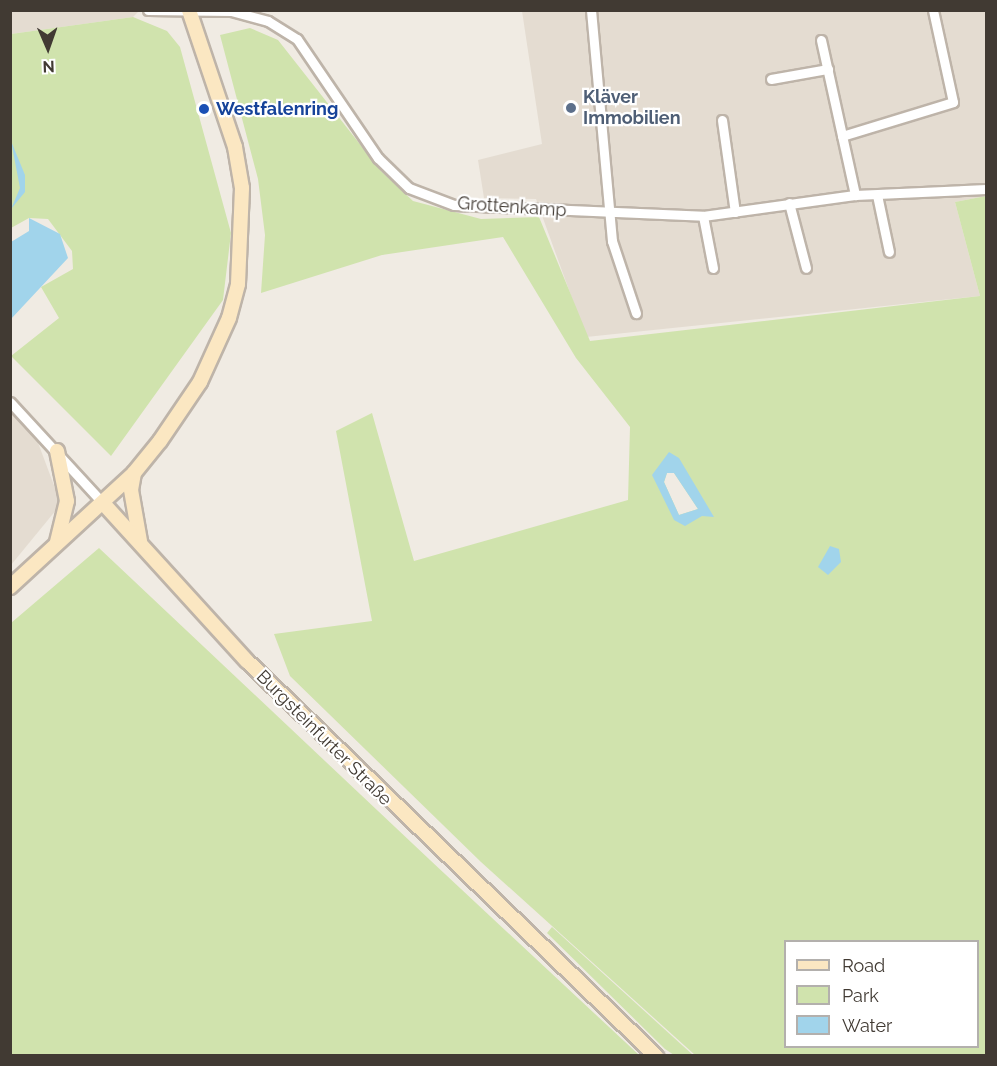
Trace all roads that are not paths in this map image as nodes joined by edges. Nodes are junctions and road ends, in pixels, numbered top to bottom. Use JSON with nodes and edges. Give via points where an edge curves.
{"nodes":[{"id":1,"x":148,"y":10,"type":"edge"},
{"id":2,"x":591,"y":10,"type":"edge"},
{"id":3,"x":933,"y":10,"type":"edge"},
{"id":4,"x":190,"y":11,"type":"edge"},
{"id":5,"x":821,"y":40,"type":"dead end"},
{"id":6,"x":828,"y":69,"type":"junction"},
{"id":7,"x":771,"y":79,"type":"dead end"},
{"id":8,"x":722,"y":120,"type":"dead end"},
{"id":9,"x":842,"y":136,"type":"junction"},
{"id":10,"x":987,"y":189,"type":"edge"},
{"id":11,"x":855,"y":195,"type":"junction"},
{"id":12,"x":877,"y":195,"type":"junction"},
{"id":13,"x":789,"y":203,"type":"junction"},
{"id":14,"x":611,"y":212,"type":"junction"},
{"id":15,"x":735,"y":212,"type":"junction"},
{"id":16,"x":703,"y":216,"type":"junction"},
{"id":17,"x":889,"y":252,"type":"dead end"},
{"id":18,"x":713,"y":268,"type":"dead end"},
{"id":19,"x":806,"y":268,"type":"dead end"},
{"id":20,"x":636,"y":313,"type":"dead end"},
{"id":21,"x":10,"y":402,"type":"edge"},
{"id":22,"x":57,"y":452,"type":"junction"},
{"id":23,"x":134,"y":473,"type":"junction"},
{"id":24,"x":104,"y":502,"type":"junction"},
{"id":25,"x":141,"y":543,"type":"junction"},
{"id":26,"x":56,"y":546,"type":"junction"},
{"id":27,"x":10,"y":587,"type":"edge"},
{"id":28,"x":656,"y":1056,"type":"edge"}],
"edges":[{"from":1,"to":4,"type":"street","name":"Grottenkamp"},
{"from":2,"to":14,"type":"street"},
{"from":3,"to":9,"type":"street","via":[[953,102]]},
{"from":4,"to":14,"type":"street","name":"Grottenkamp","via":[[231,11],[268,21],[297,39],[378,158],[409,188],[464,206]]},
{"from":4,"to":23,"type":"main road","via":[[235,147],[244,223],[238,284],[200,382]]},
{"from":5,"to":6,"type":"street"},
{"from":6,"to":7,"type":"street"},
{"from":6,"to":9,"type":"street"},
{"from":8,"to":15,"type":"street"},
{"from":9,"to":11,"type":"street"},
{"from":10,"to":12,"type":"street","name":"Grottenkamp"},
{"from":11,"to":12,"type":"street","name":"Grottenkamp"},
{"from":11,"to":13,"type":"street","name":"Grottenkamp"},
{"from":12,"to":17,"type":"street"},
{"from":13,"to":15,"type":"street","name":"Grottenkamp"},
{"from":13,"to":19,"type":"street"},
{"from":14,"to":16,"type":"street","name":"Grottenkamp"},
{"from":14,"to":20,"type":"street","via":[[612,241]]},
{"from":15,"to":16,"type":"street","name":"Grottenkamp"},
{"from":16,"to":18,"type":"street"},
{"from":21,"to":22,"type":"street","name":"Burgsteinfurter Straße"},
{"from":22,"to":24,"type":"street","name":"Burgsteinfurter Straße"},
{"from":22,"to":26,"type":"main road","via":[[67,501]]},
{"from":23,"to":24,"type":"main road"},
{"from":23,"to":25,"type":"main road","via":[[131,490]]},
{"from":24,"to":25,"type":"main road","name":"Burgsteinfurter Straße"},
{"from":24,"to":26,"type":"main road"},
{"from":25,"to":28,"type":"main road","name":"Burgsteinfurter Straße","via":[[247,661]]},
{"from":26,"to":27,"type":"main road"}]}
